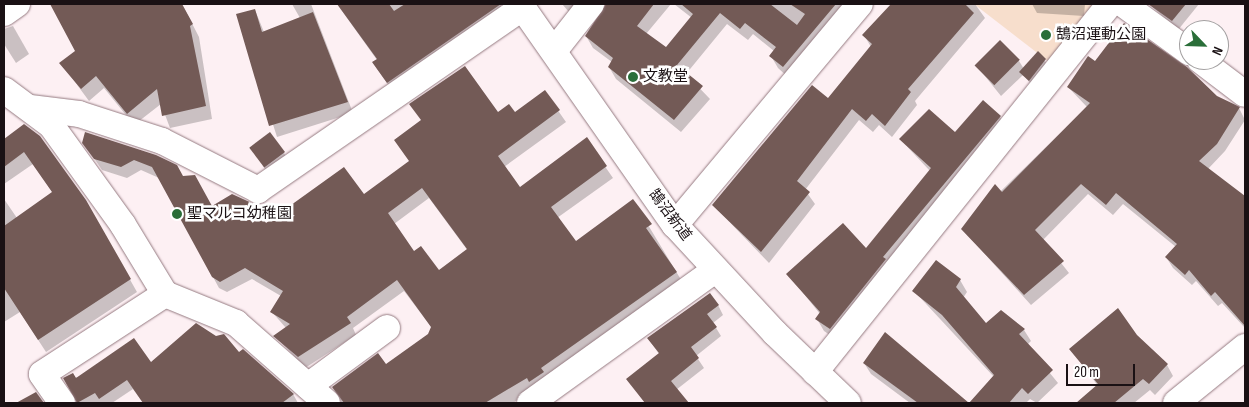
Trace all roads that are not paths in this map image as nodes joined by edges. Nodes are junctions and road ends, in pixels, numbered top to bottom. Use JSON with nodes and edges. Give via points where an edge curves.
{"nodes":[{"id":1,"x":17,"y":4,"type":"edge"},
{"id":2,"x":591,"y":4,"type":"edge"},
{"id":3,"x":860,"y":4,"type":"edge"},
{"id":4,"x":1110,"y":4,"type":"edge"},
{"id":5,"x":1123,"y":4,"type":"edge"},
{"id":6,"x":522,"y":5,"type":"edge"},
{"id":7,"x":4,"y":13,"type":"edge"},
{"id":8,"x":1179,"y":45,"type":"edge"},
{"id":9,"x":554,"y":51,"type":"junction"},
{"id":10,"x":1213,"y":70,"type":"edge"},
{"id":11,"x":4,"y":90,"type":"edge"},
{"id":12,"x":1245,"y":94,"type":"edge"},
{"id":13,"x":30,"y":108,"type":"junction"},
{"id":14,"x":675,"y":225,"type":"junction"},
{"id":15,"x":714,"y":271,"type":"junction"},
{"id":16,"x":165,"y":294,"type":"junction"},
{"id":17,"x":387,"y":328,"type":"dead end"},
{"id":18,"x":1245,"y":347,"type":"edge"},
{"id":19,"x":815,"y":372,"type":"junction"},
{"id":20,"x":315,"y":397,"type":"edge"},
{"id":21,"x":62,"y":403,"type":"edge"},
{"id":22,"x":530,"y":403,"type":"edge"},
{"id":23,"x":848,"y":403,"type":"edge"},
{"id":24,"x":1176,"y":403,"type":"edge"}],
"edges":[{"from":1,"to":7,"type":"street"},
{"from":2,"to":9,"type":"street"},
{"from":3,"to":14,"type":"street"},
{"from":4,"to":19,"type":"street"},
{"from":5,"to":8,"type":"street"},
{"from":6,"to":9,"type":"street","name":"鵠沼新道"},
{"from":6,"to":13,"type":"street","via":[[258,190],[162,141],[79,114]]},
{"from":9,"to":14,"type":"street","name":"鵠沼新道"},
{"from":10,"to":12,"type":"street"},
{"from":11,"to":13,"type":"street"},
{"from":13,"to":16,"type":"street","via":[[51,125],[122,225]]},
{"from":14,"to":15,"type":"street","name":"鵠沼新道"},
{"from":15,"to":19,"type":"street","name":"鵠沼新道"},
{"from":15,"to":22,"type":"street"},
{"from":16,"to":20,"type":"street","via":[[236,323]]},
{"from":16,"to":21,"type":"street","via":[[42,374]]},
{"from":17,"to":20,"type":"street"},
{"from":18,"to":24,"type":"street"},
{"from":19,"to":23,"type":"street","name":"鵠沼新道"}]}
